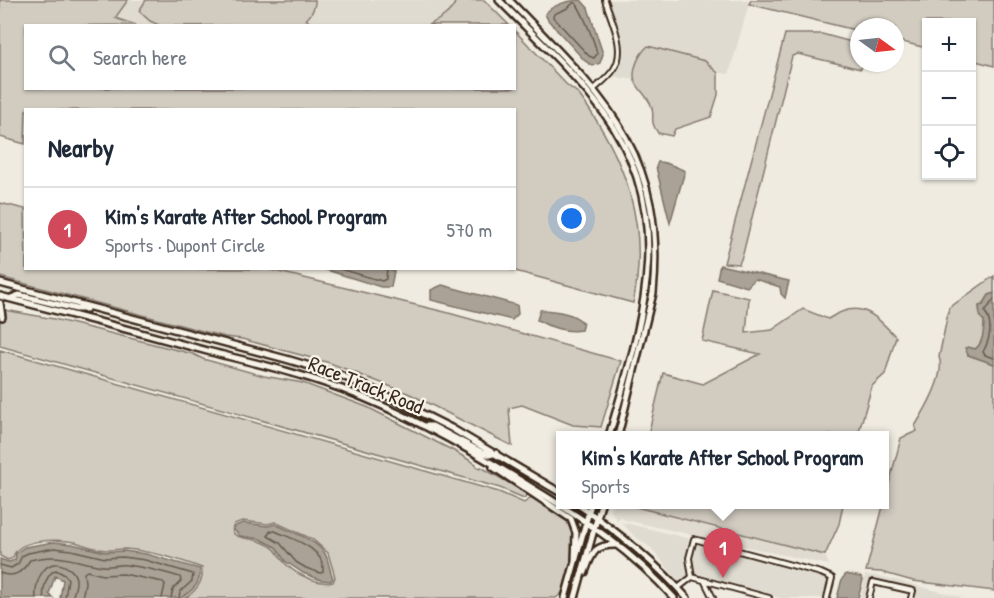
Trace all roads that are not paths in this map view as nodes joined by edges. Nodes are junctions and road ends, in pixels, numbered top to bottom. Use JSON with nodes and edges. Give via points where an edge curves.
{"nodes":[{"id":1,"x":499,"y":0,"type":"edge"},
{"id":2,"x":509,"y":0,"type":"edge"},
{"id":3,"x":605,"y":0,"type":"edge"},
{"id":4,"x":594,"y":89,"type":"junction"},
{"id":5,"x":0,"y":283,"type":"edge"},
{"id":6,"x":0,"y":296,"type":"edge"},
{"id":7,"x":11,"y":298,"type":"junction"},
{"id":8,"x":0,"y":303,"type":"edge"},
{"id":9,"x":94,"y":308,"type":"junction"},
{"id":10,"x":2,"y":317,"type":"dead end"},
{"id":11,"x":422,"y":426,"type":"junction"},
{"id":12,"x":608,"y":431,"type":"edge"},
{"id":13,"x":619,"y":431,"type":"edge"},
{"id":14,"x":496,"y":453,"type":"junction"},
{"id":15,"x":474,"y":454,"type":"junction"},
{"id":16,"x":490,"y":463,"type":"junction"},
{"id":17,"x":479,"y":465,"type":"dead end"},
{"id":18,"x":556,"y":489,"type":"edge"},
{"id":19,"x":556,"y":503,"type":"edge"},
{"id":20,"x":566,"y":509,"type":"edge"},
{"id":21,"x":584,"y":509,"type":"edge"},
{"id":22,"x":590,"y":509,"type":"edge"},
{"id":23,"x":600,"y":509,"type":"edge"},
{"id":24,"x":589,"y":513,"type":"junction"},
{"id":25,"x":597,"y":518,"type":"junction"},
{"id":26,"x":587,"y":522,"type":"junction"},
{"id":27,"x":594,"y":526,"type":"junction"},
{"id":28,"x":618,"y":545,"type":"junction"},
{"id":29,"x":575,"y":561,"type":"junction"},
{"id":30,"x":692,"y":577,"type":"junction"},
{"id":31,"x":704,"y":582,"type":"junction"},
{"id":32,"x":678,"y":588,"type":"junction"},
{"id":33,"x":567,"y":591,"type":"junction"},
{"id":34,"x":559,"y":598,"type":"edge"},
{"id":35,"x":565,"y":598,"type":"edge"},
{"id":36,"x":575,"y":598,"type":"edge"},
{"id":37,"x":675,"y":598,"type":"edge"},
{"id":38,"x":687,"y":598,"type":"edge"},
{"id":39,"x":713,"y":598,"type":"edge"},
{"id":40,"x":769,"y":598,"type":"edge"},
{"id":41,"x":827,"y":598,"type":"edge"},
{"id":42,"x":869,"y":598,"type":"edge"},
{"id":43,"x":911,"y":598,"type":"edge"}],
"edges":[{"from":1,"to":12,"type":"main road","via":[[595,102],[616,131],[635,172],[644,206],[649,269],[643,309]]},
{"from":2,"to":4,"type":"main road"},
{"from":3,"to":4,"type":"street","via":[[620,52],[616,68]]},
{"from":4,"to":13,"type":"main road","via":[[630,144],[647,189],[654,227],[653,293]]},
{"from":5,"to":9,"type":"main road","name":"Race Track Road"},
{"from":6,"to":7,"type":"main road","name":"Race Track Road"},
{"from":7,"to":9,"type":"main road","via":[[19,295],[76,309]]},
{"from":7,"to":11,"type":"main road","name":"Race Track Road","via":[[307,377],[361,396]]},
{"from":8,"to":10,"type":"main road"},
{"from":9,"to":14,"type":"main road","name":"Race Track Road","via":[[340,375]]},
{"from":11,"to":14,"type":"main road","via":[[432,426],[483,453]]},
{"from":11,"to":15,"type":"main road","name":"Race Track Road"},
{"from":14,"to":18,"type":"main road","name":"Race Track Road"},
{"from":15,"to":16,"type":"main road","name":"Race Track Road"},
{"from":15,"to":17,"type":"main road"},
{"from":16,"to":19,"type":"main road","name":"Race Track Road"},
{"from":16,"to":29,"type":"main road","via":[[570,519],[576,533]]},
{"from":20,"to":26,"type":"main road","name":"Race Track Road"},
{"from":21,"to":24,"type":"main road"},
{"from":22,"to":24,"type":"main road"},
{"from":23,"to":25,"type":"main road"},
{"from":24,"to":25,"type":"main road"},
{"from":24,"to":26,"type":"main road"},
{"from":25,"to":27,"type":"main road"},
{"from":25,"to":32,"type":"main road","via":[[646,556]]},
{"from":26,"to":27,"type":"main road","name":"Race Track Road"},
{"from":26,"to":29,"type":"main road"},
{"from":27,"to":28,"type":"main road","name":"Race Track Road"},
{"from":27,"to":36,"type":"main road"},
{"from":28,"to":36,"type":"main road","via":[[603,546],[592,553]]},
{"from":28,"to":37,"type":"main road","name":"Race Track Road"},
{"from":29,"to":33,"type":"main road"},
{"from":30,"to":31,"type":"street"},
{"from":30,"to":32,"type":"street"},
{"from":30,"to":41,"type":"street","via":[[689,558],[694,539],[821,573],[831,578]]},
{"from":31,"to":39,"type":"street"},
{"from":31,"to":40,"type":"street"},
{"from":32,"to":38,"type":"main road"},
{"from":33,"to":34,"type":"main road"},
{"from":33,"to":35,"type":"main road"},
{"from":42,"to":43,"type":"street","via":[[873,582],[913,591]]}]}
